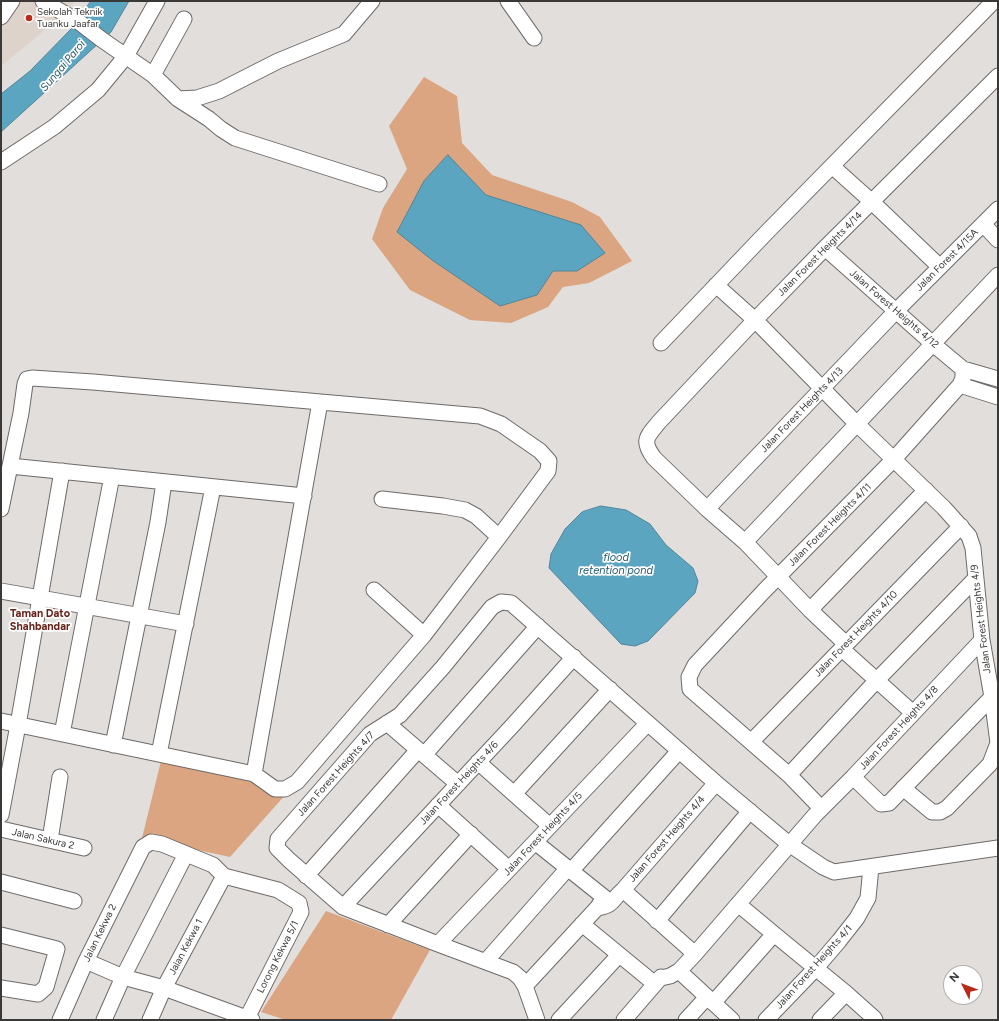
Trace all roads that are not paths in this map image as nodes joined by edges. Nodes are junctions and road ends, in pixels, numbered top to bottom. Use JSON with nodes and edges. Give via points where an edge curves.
{"nodes":[{"id":1,"x":12,"y":1,"type":"edge"},
{"id":2,"x":43,"y":1,"type":"edge"},
{"id":3,"x":156,"y":1,"type":"edge"},
{"id":4,"x":372,"y":1,"type":"edge"},
{"id":5,"x":508,"y":1,"type":"edge"},
{"id":6,"x":994,"y":1,"type":"edge"},
{"id":7,"x":1,"y":17,"type":"edge"},
{"id":8,"x":184,"y":19,"type":"dead end"},
{"id":9,"x":534,"y":38,"type":"dead end"},
{"id":10,"x":126,"y":56,"type":"junction"},
{"id":11,"x":153,"y":74,"type":"junction"},
{"id":12,"x":997,"y":79,"type":"edge"},
{"id":13,"x":178,"y":99,"type":"junction"},
{"id":14,"x":1,"y":162,"type":"edge"},
{"id":15,"x":832,"y":166,"type":"junction"},
{"id":16,"x":379,"y":184,"type":"dead end"},
{"id":17,"x":872,"y":202,"type":"junction"},
{"id":18,"x":998,"y":209,"type":"edge"},
{"id":19,"x":982,"y":224,"type":"junction"},
{"id":20,"x":998,"y":240,"type":"edge"},
{"id":21,"x":825,"y":248,"type":"junction"},
{"id":22,"x":940,"y":267,"type":"junction"},
{"id":23,"x":998,"y":276,"type":"edge"},
{"id":24,"x":716,"y":285,"type":"junction"},
{"id":25,"x":896,"y":311,"type":"junction"},
{"id":26,"x":755,"y":320,"type":"junction"},
{"id":27,"x":661,"y":342,"type":"dead end"},
{"id":28,"x":933,"y":344,"type":"junction"},
{"id":29,"x":964,"y":369,"type":"junction"},
{"id":30,"x":996,"y":379,"type":"edge"},
{"id":31,"x":960,"y":385,"type":"junction"},
{"id":32,"x":822,"y":389,"type":"junction"},
{"id":33,"x":998,"y":397,"type":"edge"},
{"id":34,"x":320,"y":402,"type":"junction"},
{"id":35,"x":857,"y":424,"type":"junction"},
{"id":36,"x":894,"y":459,"type":"junction"},
{"id":37,"x":10,"y":466,"type":"junction"},
{"id":38,"x":62,"y":471,"type":"junction"},
{"id":39,"x":112,"y":476,"type":"junction"},
{"id":40,"x":164,"y":482,"type":"junction"},
{"id":41,"x":213,"y":487,"type":"junction"},
{"id":42,"x":3,"y":488,"type":"edge"},
{"id":43,"x":926,"y":490,"type":"junction"},
{"id":44,"x":304,"y":496,"type":"junction"},
{"id":45,"x":382,"y":499,"type":"dead end"},
{"id":46,"x":1,"y":509,"type":"edge"},
{"id":47,"x":707,"y":509,"type":"junction"},
{"id":48,"x":961,"y":526,"type":"junction"},
{"id":49,"x":499,"y":537,"type":"junction"},
{"id":50,"x":745,"y":542,"type":"junction"},
{"id":51,"x":778,"y":577,"type":"junction"},
{"id":52,"x":976,"y":578,"type":"junction"},
{"id":53,"x":374,"y":590,"type":"dead end"},
{"id":54,"x":1,"y":591,"type":"edge"},
{"id":55,"x":40,"y":598,"type":"junction"},
{"id":56,"x":87,"y":606,"type":"junction"},
{"id":57,"x":810,"y":610,"type":"junction"},
{"id":58,"x":139,"y":616,"type":"junction"},
{"id":59,"x":186,"y":624,"type":"junction"},
{"id":60,"x":538,"y":626,"type":"junction"},
{"id":61,"x":424,"y":635,"type":"junction"},
{"id":62,"x":982,"y":640,"type":"junction"},
{"id":63,"x":844,"y":647,"type":"junction"},
{"id":64,"x":574,"y":657,"type":"junction"},
{"id":65,"x":877,"y":680,"type":"junction"},
{"id":66,"x":610,"y":689,"type":"junction"},
{"id":67,"x":992,"y":697,"type":"junction"},
{"id":68,"x":913,"y":713,"type":"junction"},
{"id":69,"x":1,"y":721,"type":"edge"},
{"id":70,"x":387,"y":723,"type":"junction"},
{"id":71,"x":648,"y":723,"type":"junction"},
{"id":72,"x":18,"y":724,"type":"junction"},
{"id":73,"x":62,"y":734,"type":"junction"},
{"id":74,"x":751,"y":742,"type":"junction"},
{"id":75,"x":113,"y":745,"type":"junction"},
{"id":76,"x":679,"y":751,"type":"junction"},
{"id":77,"x":421,"y":752,"type":"junction"},
{"id":78,"x":159,"y":754,"type":"junction"},
{"id":79,"x":478,"y":762,"type":"junction"},
{"id":80,"x":254,"y":774,"type":"junction"},
{"id":81,"x":789,"y":775,"type":"junction"},
{"id":82,"x":60,"y":777,"type":"dead end"},
{"id":83,"x":853,"y":777,"type":"junction"},
{"id":84,"x":716,"y":783,"type":"junction"},
{"id":85,"x":458,"y":784,"type":"junction"},
{"id":86,"x":903,"y":788,"type":"junction"},
{"id":87,"x":514,"y":794,"type":"junction"},
{"id":88,"x":438,"y":805,"type":"junction"},
{"id":89,"x":750,"y":811,"type":"junction"},
{"id":90,"x":818,"y":811,"type":"junction"},
{"id":91,"x":1,"y":815,"type":"edge"},
{"id":92,"x":550,"y":826,"type":"junction"},
{"id":93,"x":1,"y":829,"type":"edge"},
{"id":94,"x":470,"y":834,"type":"junction"},
{"id":95,"x":50,"y":840,"type":"junction"},
{"id":96,"x":535,"y":842,"type":"junction"},
{"id":97,"x":790,"y":844,"type":"junction"},
{"id":98,"x":84,"y":848,"type":"dead end"},
{"id":99,"x":998,"y":848,"type":"edge"},
{"id":100,"x":186,"y":854,"type":"junction"},
{"id":101,"x":871,"y":867,"type":"junction"},
{"id":102,"x":509,"y":869,"type":"junction"},
{"id":103,"x":569,"y":869,"type":"junction"},
{"id":104,"x":224,"y":876,"type":"junction"},
{"id":105,"x":306,"y":876,"type":"junction"},
{"id":106,"x":1,"y":882,"type":"edge"},
{"id":107,"x":610,"y":898,"type":"junction"},
{"id":108,"x":74,"y":901,"type":"dead end"},
{"id":109,"x":738,"y":904,"type":"junction"},
{"id":110,"x":343,"y":907,"type":"junction"},
{"id":111,"x":657,"y":920,"type":"junction"},
{"id":112,"x":582,"y":924,"type":"junction"},
{"id":113,"x":388,"y":925,"type":"junction"},
{"id":114,"x":774,"y":934,"type":"junction"},
{"id":115,"x":1,"y":935,"type":"edge"},
{"id":116,"x":438,"y":944,"type":"junction"},
{"id":117,"x":619,"y":955,"type":"junction"},
{"id":118,"x":86,"y":961,"type":"junction"},
{"id":119,"x":486,"y":961,"type":"junction"},
{"id":120,"x":686,"y":963,"type":"junction"},
{"id":121,"x":815,"y":969,"type":"junction"},
{"id":122,"x":123,"y":977,"type":"junction"},
{"id":123,"x":658,"y":981,"type":"junction"},
{"id":124,"x":525,"y":986,"type":"junction"},
{"id":125,"x":1,"y":988,"type":"edge"},
{"id":126,"x":164,"y":988,"type":"junction"},
{"id":127,"x":846,"y":993,"type":"junction"},
{"id":128,"x":710,"y":1000,"type":"junction"},
{"id":129,"x":250,"y":1019,"type":"edge"},
{"id":130,"x":60,"y":1020,"type":"edge"},
{"id":131,"x":104,"y":1020,"type":"edge"},
{"id":132,"x":150,"y":1020,"type":"edge"},
{"id":133,"x":537,"y":1020,"type":"edge"},
{"id":134,"x":559,"y":1020,"type":"edge"},
{"id":135,"x":624,"y":1020,"type":"edge"},
{"id":136,"x":686,"y":1020,"type":"edge"},
{"id":137,"x":732,"y":1020,"type":"edge"},
{"id":138,"x":766,"y":1020,"type":"edge"},
{"id":139,"x":820,"y":1020,"type":"edge"},
{"id":140,"x":875,"y":1020,"type":"edge"}],
"edges":[{"from":1,"to":7,"type":"street"},
{"from":2,"to":10,"type":"street","via":[[79,22]]},
{"from":3,"to":10,"type":"street"},
{"from":4,"to":13,"type":"street","via":[[344,34],[278,61],[219,91],[197,98]]},
{"from":5,"to":9,"type":"street"},
{"from":6,"to":15,"type":"street"},
{"from":8,"to":11,"type":"street"},
{"from":10,"to":11,"type":"street"},
{"from":10,"to":14,"type":"street","via":[[98,90],[54,127]]},
{"from":11,"to":13,"type":"street"},
{"from":12,"to":17,"type":"street","name":"Jalan Forest Heights 4/14"},
{"from":13,"to":16,"type":"street","via":[[236,138]]},
{"from":15,"to":17,"type":"street"},
{"from":15,"to":24,"type":"street"},
{"from":17,"to":21,"type":"street","name":"Jalan Forest Heights 4/14"},
{"from":17,"to":22,"type":"street"},
{"from":18,"to":19,"type":"street","name":"Jalan Forest 4/15A"},
{"from":19,"to":20,"type":"street"},
{"from":19,"to":22,"type":"street","name":"Jalan Forest 4/15A"},
{"from":21,"to":25,"type":"street","name":"Jalan Forest Heights 4/12"},
{"from":21,"to":26,"type":"street","name":"Jalan Forest Heights 4/14"},
{"from":22,"to":25,"type":"street","name":"Jalan Forest 4/15A"},
{"from":23,"to":28,"type":"street"},
{"from":24,"to":26,"type":"street","name":"Jalan Forest Heights 4/9"},
{"from":24,"to":27,"type":"street"},
{"from":25,"to":28,"type":"street","name":"Jalan Forest Heights 4/12"},
{"from":25,"to":32,"type":"street","name":"Jalan Forest Heights 4/13"},
{"from":26,"to":32,"type":"street","name":"Jalan Forest Heights 4/9"},
{"from":26,"to":47,"type":"street","name":"Jalan Forest Heights 4/14","via":[[659,422],[646,442],[654,458]]},
{"from":28,"to":29,"type":"street","name":"Jalan Forest Heights 4/12"},
{"from":28,"to":35,"type":"street"},
{"from":29,"to":30,"type":"street"},
{"from":29,"to":31,"type":"street","name":"Jalan Forest Heights 4/11"},
{"from":31,"to":33,"type":"street"},
{"from":31,"to":36,"type":"street","name":"Jalan Forest Heights 4/11"},
{"from":32,"to":35,"type":"street","name":"Jalan Forest Heights 4/9"},
{"from":32,"to":47,"type":"street","name":"Jalan Forest Heights 4/13"},
{"from":34,"to":37,"type":"street","via":[[32,378],[25,384]]},
{"from":34,"to":44,"type":"street"},
{"from":34,"to":49,"type":"street","via":[[480,416],[501,424],[540,451],[549,461],[548,471]]},
{"from":35,"to":36,"type":"street","name":"Jalan Forest Heights 4/9"},
{"from":35,"to":50,"type":"street"},
{"from":36,"to":43,"type":"street","name":"Jalan Forest Heights 4/9"},
{"from":36,"to":51,"type":"street","name":"Jalan Forest Heights 4/11"},
{"from":37,"to":38,"type":"street"},
{"from":37,"to":42,"type":"street"},
{"from":38,"to":39,"type":"street"},
{"from":38,"to":55,"type":"street"},
{"from":39,"to":40,"type":"street"},
{"from":39,"to":56,"type":"street"},
{"from":40,"to":41,"type":"street"},
{"from":40,"to":58,"type":"street"},
{"from":41,"to":44,"type":"street"},
{"from":41,"to":59,"type":"street"},
{"from":42,"to":46,"type":"street"},
{"from":43,"to":48,"type":"street","name":"Jalan Forest Heights 4/9"},
{"from":43,"to":57,"type":"street"},
{"from":44,"to":80,"type":"street"},
{"from":45,"to":49,"type":"street","via":[[465,510],[476,516]]},
{"from":47,"to":50,"type":"street"},
{"from":48,"to":52,"type":"street","name":"Jalan Forest Heights 4/9","via":[[969,536],[973,548]]},
{"from":48,"to":63,"type":"street","name":"Jalan Forest Heights 4/10"},
{"from":49,"to":61,"type":"street"},
{"from":50,"to":51,"type":"street"},
{"from":51,"to":57,"type":"street"},
{"from":51,"to":74,"type":"street","name":"Jalan Forest Heights 4/11","via":[[696,665],[689,677],[690,689]]},
{"from":52,"to":62,"type":"street","name":"Jalan Forest Heights 4/9"},
{"from":52,"to":65,"type":"street"},
{"from":53,"to":61,"type":"street"},
{"from":54,"to":55,"type":"street"},
{"from":55,"to":56,"type":"street"},
{"from":55,"to":72,"type":"street"},
{"from":56,"to":58,"type":"street"},
{"from":56,"to":73,"type":"street"},
{"from":57,"to":63,"type":"street"},
{"from":58,"to":59,"type":"street"},
{"from":58,"to":75,"type":"street"},
{"from":59,"to":78,"type":"street"},
{"from":60,"to":64,"type":"street"},
{"from":60,"to":70,"type":"street","name":"Jalan Forest Heights 4/7","via":[[511,603],[501,602],[492,607],[400,715]]},
{"from":60,"to":77,"type":"street"},
{"from":61,"to":80,"type":"street","via":[[297,782],[285,789],[275,789]]},
{"from":62,"to":67,"type":"street","name":"Jalan Forest Heights 4/9"},
{"from":62,"to":68,"type":"street","name":"Jalan Forest Heights 4/8"},
{"from":63,"to":65,"type":"street"},
{"from":63,"to":74,"type":"street","name":"Jalan Forest Heights 4/10"},
{"from":64,"to":66,"type":"street"},
{"from":64,"to":79,"type":"street","name":"Jalan Forest Heights 4/6"},
{"from":65,"to":68,"type":"street"},
{"from":65,"to":81,"type":"street"},
{"from":66,"to":71,"type":"street"},
{"from":66,"to":87,"type":"street"},
{"from":67,"to":86,"type":"street"},
{"from":67,"to":86,"type":"street","name":"Jalan Forest Heights 4/9","via":[[998,743],[990,764],[958,797],[947,808],[940,812],[932,812]]},
{"from":68,"to":83,"type":"street","name":"Jalan Forest Heights 4/8"},
{"from":69,"to":72,"type":"street"},
{"from":70,"to":77,"type":"street"},
{"from":70,"to":105,"type":"street","name":"Jalan Forest Heights 4/7","via":[[370,734],[278,839],[276,848]]},
{"from":71,"to":76,"type":"street"},
{"from":71,"to":92,"type":"street","name":"Jalan Forest Heights 4/5"},
{"from":72,"to":73,"type":"street"},
{"from":72,"to":91,"type":"street"},
{"from":73,"to":75,"type":"street"},
{"from":74,"to":81,"type":"street"},
{"from":75,"to":78,"type":"street"},
{"from":76,"to":84,"type":"street"},
{"from":76,"to":103,"type":"street"},
{"from":77,"to":85,"type":"street"},
{"from":77,"to":105,"type":"street"},
{"from":78,"to":80,"type":"street"},
{"from":79,"to":85,"type":"street","name":"Jalan Forest Heights 4/6"},
{"from":79,"to":87,"type":"street"},
{"from":81,"to":90,"type":"street"},
{"from":82,"to":95,"type":"street"},
{"from":83,"to":86,"type":"street","via":[[881,804],[890,803]]},
{"from":83,"to":90,"type":"street","name":"Jalan Forest Heights 4/8"},
{"from":84,"to":89,"type":"street"},
{"from":84,"to":107,"type":"street","name":"Jalan Forest Heights 4/4"},
{"from":85,"to":88,"type":"street","name":"Jalan Forest Heights 4/6"},
{"from":87,"to":92,"type":"street"},
{"from":88,"to":94,"type":"street"},
{"from":88,"to":110,"type":"street","name":"Jalan Forest Heights 4/6"},
{"from":89,"to":97,"type":"street"},
{"from":89,"to":111,"type":"street"},
{"from":90,"to":97,"type":"street","name":"Jalan Forest Heights 4/8"},
{"from":92,"to":96,"type":"street","name":"Jalan Forest Heights 4/5"},
{"from":93,"to":95,"type":"street","name":"Jalan Sakura 2"},
{"from":94,"to":102,"type":"street"},
{"from":94,"to":113,"type":"street"},
{"from":95,"to":98,"type":"street","name":"Jalan Sakura 2"},
{"from":96,"to":102,"type":"street","name":"Jalan Forest Heights 4/5"},
{"from":96,"to":103,"type":"street"},
{"from":97,"to":101,"type":"street","via":[[834,872]]},
{"from":97,"to":109,"type":"street","name":"Jalan Forest Heights 4/8"},
{"from":99,"to":101,"type":"street"},
{"from":100,"to":104,"type":"street","via":[[213,865]]},
{"from":100,"to":118,"type":"street","name":"Jalan Kekwa 2","via":[[151,842],[143,847]]},
{"from":100,"to":122,"type":"street"},
{"from":101,"to":121,"type":"street","name":"Jalan Forest Heights 4/1","via":[[868,898],[840,941]]},
{"from":102,"to":116,"type":"street","name":"Jalan Forest Heights 4/5"},
{"from":103,"to":107,"type":"street"},
{"from":103,"to":119,"type":"street"},
{"from":104,"to":126,"type":"street","name":"Jalan Kekwa 1"},
{"from":104,"to":129,"type":"street","name":"Lorong Kekwa 5/1","via":[[278,890],[298,903],[301,912]]},
{"from":105,"to":110,"type":"street"},
{"from":106,"to":108,"type":"street"},
{"from":107,"to":111,"type":"street"},
{"from":107,"to":112,"type":"street","name":"Jalan Forest Heights 4/4"},
{"from":109,"to":114,"type":"street"},
{"from":109,"to":120,"type":"street","name":"Jalan Forest Heights 4/8"},
{"from":110,"to":113,"type":"street"},
{"from":111,"to":120,"type":"street"},
{"from":112,"to":117,"type":"street"},
{"from":112,"to":124,"type":"street","name":"Jalan Forest Heights 4/4"},
{"from":113,"to":116,"type":"street"},
{"from":114,"to":121,"type":"street"},
{"from":114,"to":128,"type":"street"},
{"from":115,"to":125,"type":"street","via":[[57,949],[46,987],[38,994]]},
{"from":116,"to":119,"type":"street"},
{"from":117,"to":123,"type":"street"},
{"from":117,"to":134,"type":"street"},
{"from":118,"to":122,"type":"street"},
{"from":118,"to":130,"type":"street","name":"Jalan Kekwa 2"},
{"from":119,"to":124,"type":"street","via":[[513,972]]},
{"from":120,"to":123,"type":"street","via":[[674,964],[666,969]]},
{"from":120,"to":128,"type":"street"},
{"from":121,"to":127,"type":"street"},
{"from":121,"to":138,"type":"street","name":"Jalan Forest Heights 4/1"},
{"from":122,"to":126,"type":"street"},
{"from":122,"to":131,"type":"street"},
{"from":123,"to":135,"type":"street"},
{"from":124,"to":133,"type":"street"},
{"from":126,"to":129,"type":"street"},
{"from":126,"to":132,"type":"street","name":"Jalan Kekwa 1"},
{"from":127,"to":139,"type":"street"},
{"from":127,"to":140,"type":"street"},
{"from":128,"to":136,"type":"street"},
{"from":128,"to":137,"type":"street"}]}
